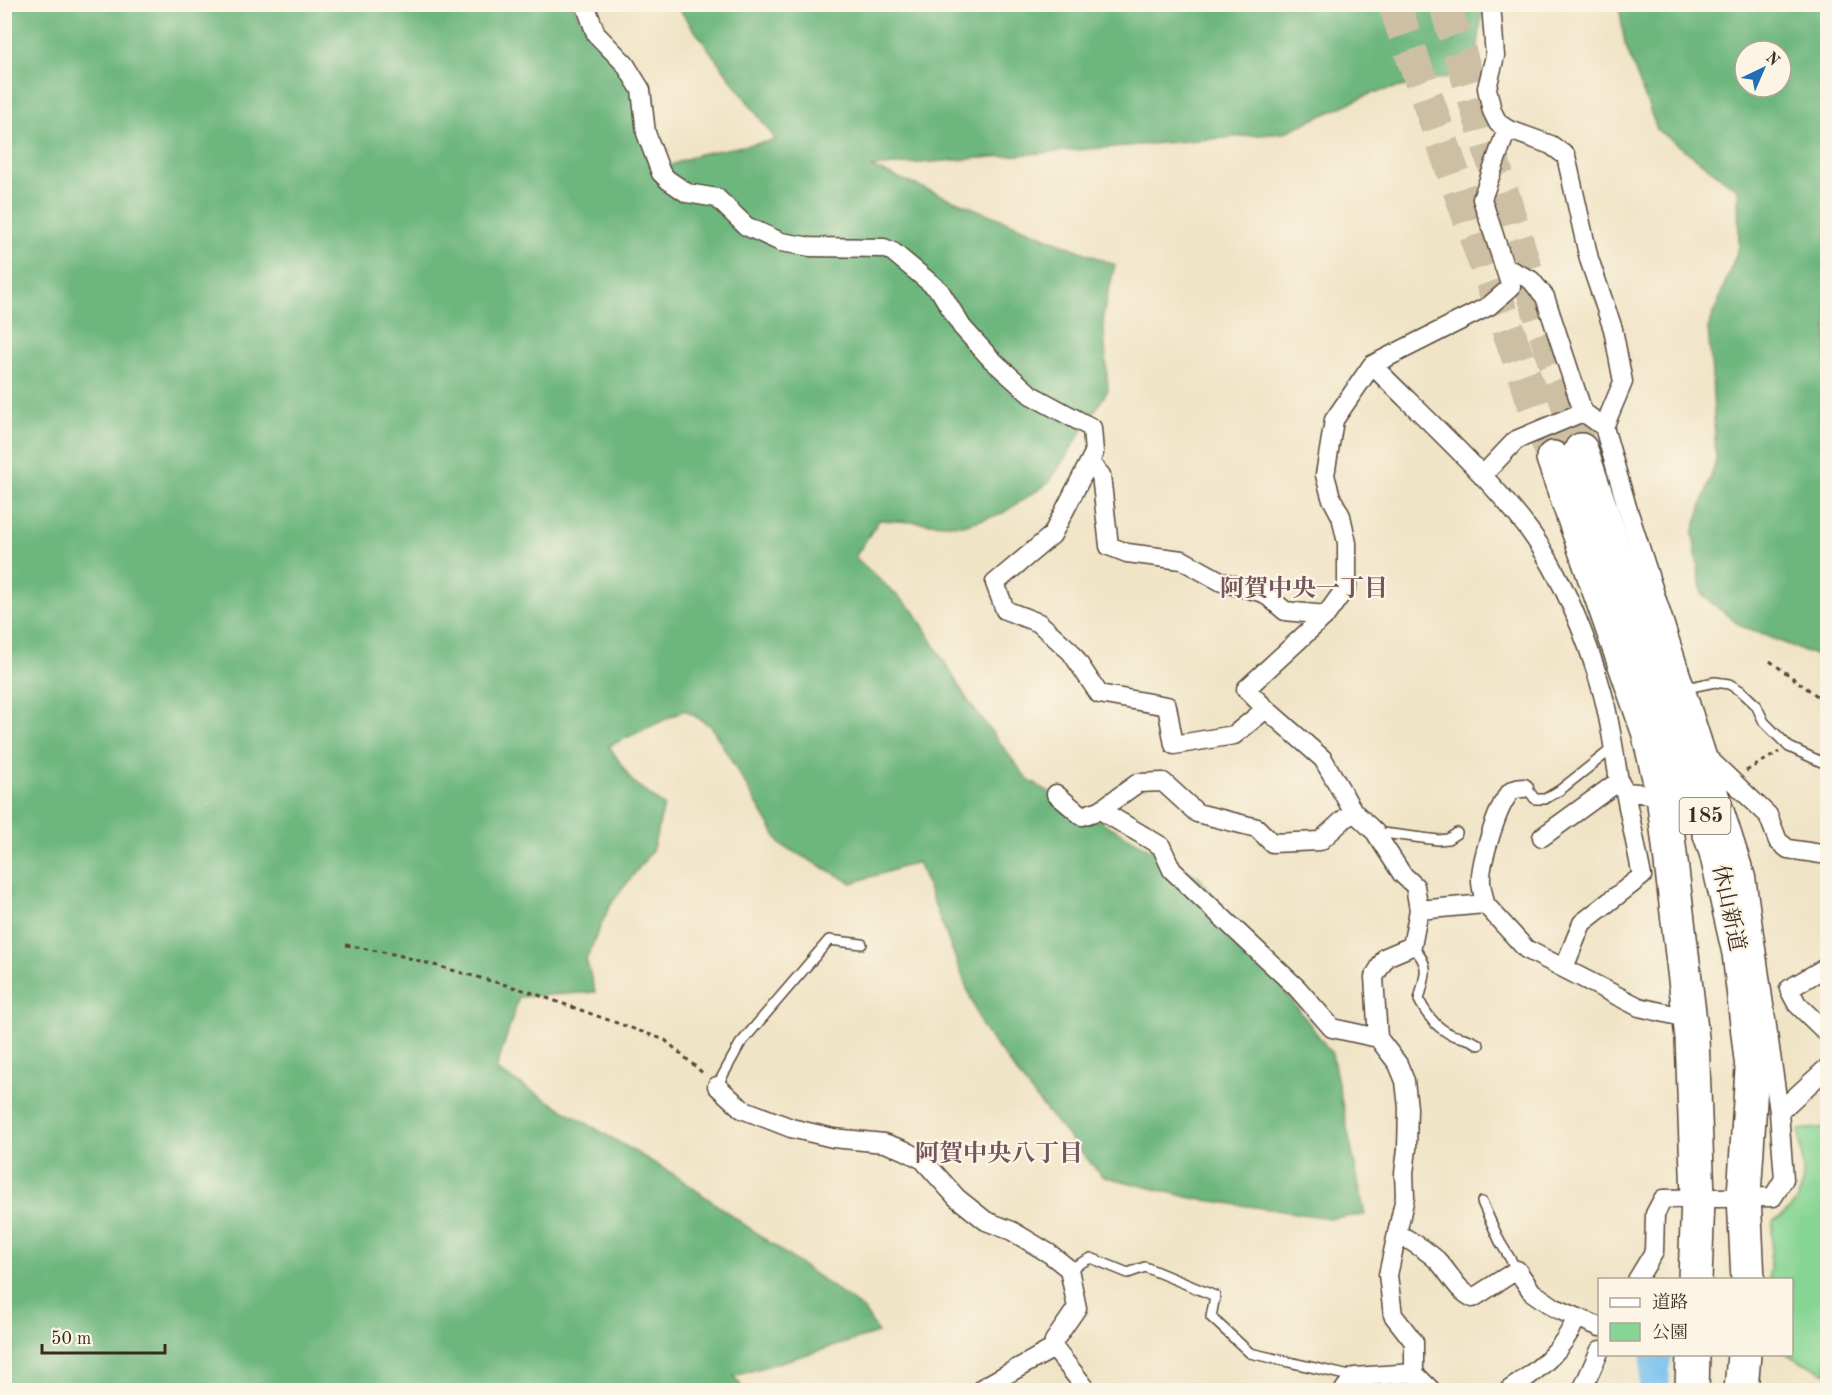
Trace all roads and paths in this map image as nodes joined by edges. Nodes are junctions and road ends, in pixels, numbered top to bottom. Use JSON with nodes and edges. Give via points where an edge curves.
{"nodes":[{"id":1,"x":585,"y":4,"type":"edge"},
{"id":2,"x":1491,"y":4,"type":"edge"},
{"id":3,"x":1507,"y":129,"type":"junction"},
{"id":4,"x":1504,"y":267,"type":"junction"},
{"id":5,"x":1372,"y":365,"type":"junction"},
{"id":6,"x":1583,"y":412,"type":"junction"},
{"id":7,"x":1604,"y":427,"type":"junction"},
{"id":8,"x":1090,"y":463,"type":"junction"},
{"id":9,"x":1482,"y":476,"type":"junction"},
{"id":10,"x":1326,"y":615,"type":"junction"},
{"id":11,"x":1770,"y":661,"type":"dead end"},
{"id":12,"x":1686,"y":688,"type":"junction"},
{"id":13,"x":1827,"y":703,"type":"edge"},
{"id":14,"x":1266,"y":709,"type":"junction"},
{"id":15,"x":1789,"y":747,"type":"junction"},
{"id":16,"x":1613,"y":748,"type":"junction"},
{"id":17,"x":1710,"y":760,"type":"junction"},
{"id":18,"x":1827,"y":765,"type":"edge"},
{"id":19,"x":1732,"y":779,"type":"junction"},
{"id":20,"x":1622,"y":786,"type":"junction"},
{"id":21,"x":1524,"y":788,"type":"joint"},
{"id":22,"x":1056,"y":794,"type":"dead end"},
{"id":23,"x":1663,"y":795,"type":"junction"},
{"id":24,"x":1101,"y":810,"type":"junction"},
{"id":25,"x":1353,"y":811,"type":"junction"},
{"id":26,"x":1375,"y":832,"type":"junction"},
{"id":27,"x":1458,"y":834,"type":"dead end"},
{"id":28,"x":1542,"y":837,"type":"dead end"},
{"id":29,"x":1827,"y":855,"type":"edge"},
{"id":30,"x":1485,"y":904,"type":"junction"},
{"id":31,"x":1419,"y":910,"type":"junction"},
{"id":32,"x":862,"y":944,"type":"dead end"},
{"id":33,"x":346,"y":945,"type":"dead end"},
{"id":34,"x":1412,"y":946,"type":"junction"},
{"id":35,"x":1827,"y":966,"type":"edge"},
{"id":36,"x":1564,"y":968,"type":"junction"},
{"id":37,"x":1689,"y":1016,"type":"junction"},
{"id":38,"x":1827,"y":1034,"type":"edge"},
{"id":39,"x":1378,"y":1038,"type":"junction"},
{"id":40,"x":1479,"y":1045,"type":"dead end"},
{"id":41,"x":1827,"y":1067,"type":"edge"},
{"id":42,"x":717,"y":1086,"type":"junction"},
{"id":43,"x":1779,"y":1112,"type":"junction"},
{"id":44,"x":1744,"y":1196,"type":"junction"},
{"id":45,"x":1698,"y":1197,"type":"junction"},
{"id":46,"x":1482,"y":1202,"type":"dead end"},
{"id":47,"x":1397,"y":1233,"type":"junction"},
{"id":48,"x":1069,"y":1269,"type":"junction"},
{"id":49,"x":1517,"y":1269,"type":"junction"},
{"id":50,"x":1639,"y":1278,"type":"edge"},
{"id":51,"x":1695,"y":1278,"type":"edge"},
{"id":52,"x":1748,"y":1278,"type":"edge"},
{"id":53,"x":1576,"y":1318,"type":"junction"},
{"id":54,"x":1598,"y":1327,"type":"edge"},
{"id":55,"x":1054,"y":1348,"type":"junction"},
{"id":56,"x":1598,"y":1352,"type":"edge"},
{"id":57,"x":1693,"y":1356,"type":"edge"},
{"id":58,"x":1744,"y":1356,"type":"edge"},
{"id":59,"x":1414,"y":1373,"type":"junction"},
{"id":60,"x":1349,"y":1384,"type":"edge"},
{"id":61,"x":982,"y":1388,"type":"dead end"},
{"id":62,"x":1087,"y":1390,"type":"edge"},
{"id":63,"x":1431,"y":1390,"type":"edge"},
{"id":64,"x":1509,"y":1390,"type":"edge"},
{"id":65,"x":1582,"y":1390,"type":"edge"},
{"id":66,"x":1692,"y":1390,"type":"edge"},
{"id":67,"x":1742,"y":1390,"type":"edge"}],
"edges":[{"from":1,"to":8,"type":"street","via":[[596,34],[625,64],[641,90],[646,134],[661,173],[687,193],[717,198],[746,226],[781,242],[811,247],[884,248],[893,252],[940,291],[962,327],[1031,395],[1092,428],[1094,453]]},
{"from":2,"to":3,"type":"street","via":[[1495,56],[1487,88],[1495,117]]},
{"from":3,"to":4,"type":"street","via":[[1482,199]]},
{"from":3,"to":7,"type":"street","via":[[1551,145],[1566,156],[1588,259],[1612,329],[1623,382]]},
{"from":4,"to":5,"type":"street","via":[[1511,287],[1489,306]]},
{"from":4,"to":6,"type":"street","via":[[1531,280],[1545,297]]},
{"from":5,"to":9,"type":"street"},
{"from":5,"to":10,"type":"street","via":[[1334,420],[1325,476],[1347,543],[1347,585]]},
{"from":6,"to":7,"type":"street"},
{"from":6,"to":9,"type":"street","via":[[1516,440]]},
{"from":7,"to":12,"type":"street"},
{"from":8,"to":10,"type":"street","via":[[1101,475],[1109,546],[1127,553],[1182,560],[1222,582],[1264,593],[1285,611]]},
{"from":8,"to":14,"type":"street","via":[[1052,535],[995,583],[1005,610],[1047,630],[1071,652],[1099,694],[1167,706],[1174,745],[1234,735]]},
{"from":9,"to":16,"type":"street","via":[[1529,531],[1563,588],[1602,692]]},
{"from":10,"to":14,"type":"street","via":[[1246,689]]},
{"from":11,"to":13,"type":"path"},
{"from":12,"to":15,"type":"lane","via":[[1715,682],[1729,684],[1756,705],[1764,722]]},
{"from":12,"to":17,"type":"street"},
{"from":14,"to":25,"type":"street","via":[[1323,759]]},
{"from":15,"to":18,"type":"lane"},
{"from":15,"to":19,"type":"path"},
{"from":16,"to":20,"type":"street"},
{"from":16,"to":21,"type":"lane","via":[[1545,799],[1535,799]]},
{"from":17,"to":19,"type":"street"},
{"from":17,"to":43,"type":"street","via":[[1746,877]]},
{"from":19,"to":29,"type":"street","via":[[1768,815],[1778,842],[1788,849]]},
{"from":20,"to":23,"type":"street"},
{"from":20,"to":28,"type":"street"},
{"from":20,"to":36,"type":"street","via":[[1642,876],[1582,923]]},
{"from":21,"to":30,"type":"street","via":[[1516,788],[1508,795],[1494,825],[1481,880]]},
{"from":22,"to":24,"type":"street","via":[[1082,816]]},
{"from":23,"to":37,"type":"highway","name":"休山新道","number":"185"},
{"from":23,"to":44,"type":"highway","name":"休山新道","number":"185","via":[[1567,454],[1716,852],[1739,953],[1752,1070]]},
{"from":24,"to":25,"type":"street","via":[[1138,783],[1163,782],[1197,813],[1257,828],[1272,843],[1320,841]]},
{"from":24,"to":39,"type":"street","via":[[1161,846],[1172,870],[1297,988],[1332,1028]]},
{"from":25,"to":26,"type":"street"},
{"from":26,"to":27,"type":"lane","via":[[1438,840]]},
{"from":26,"to":31,"type":"street","via":[[1414,886]]},
{"from":30,"to":31,"type":"street"},
{"from":30,"to":36,"type":"street","via":[[1526,949]]},
{"from":31,"to":34,"type":"street"},
{"from":32,"to":42,"type":"lane","via":[[829,940],[740,1044]]},
{"from":33,"to":42,"type":"path","via":[[398,955],[527,991],[665,1040]]},
{"from":34,"to":39,"type":"street","via":[[1386,957],[1374,977]]},
{"from":34,"to":40,"type":"lane","via":[[1424,959],[1426,971],[1419,1000],[1426,1014],[1448,1034]]},
{"from":35,"to":38,"type":"street","via":[[1793,997]]},
{"from":36,"to":37,"type":"street","via":[[1639,1007]]},
{"from":37,"to":45,"type":"highway","name":"休山新道","number":"185"},
{"from":39,"to":47,"type":"street","via":[[1398,1064],[1405,1081],[1408,1108],[1405,1197]]},
{"from":41,"to":43,"type":"street"},
{"from":42,"to":48,"type":"street","via":[[742,1109],[791,1128],[833,1138],[884,1143],[904,1150],[923,1160],[957,1198],[986,1221],[1012,1231]]},
{"from":43,"to":44,"type":"street","via":[[1784,1179],[1773,1197]]},
{"from":44,"to":45,"type":"street"},
{"from":44,"to":52,"type":"highway","name":"休山新道","number":"185"},
{"from":45,"to":50,"type":"street","via":[[1664,1199],[1655,1214],[1654,1252]]},
{"from":45,"to":51,"type":"highway","name":"休山新道","number":"185"},
{"from":46,"to":49,"type":"lane"},
{"from":47,"to":49,"type":"street","via":[[1428,1252],[1462,1293],[1473,1298]]},
{"from":47,"to":59,"type":"street","via":[[1388,1275],[1391,1307],[1414,1342]]},
{"from":48,"to":55,"type":"street","via":[[1077,1308],[1054,1341]]},
{"from":48,"to":60,"type":"lane","via":[[1091,1258],[1128,1273],[1145,1267],[1215,1296],[1211,1317],[1250,1353]]},
{"from":49,"to":53,"type":"street","via":[[1532,1292]]},
{"from":53,"to":54,"type":"street"},
{"from":53,"to":64,"type":"street","via":[[1562,1345],[1533,1374]]},
{"from":55,"to":61,"type":"street"},
{"from":55,"to":62,"type":"street"},
{"from":56,"to":65,"type":"street"},
{"from":57,"to":66,"type":"highway"},
{"from":58,"to":67,"type":"highway"},
{"from":59,"to":60,"type":"street"},
{"from":59,"to":63,"type":"street"}]}
